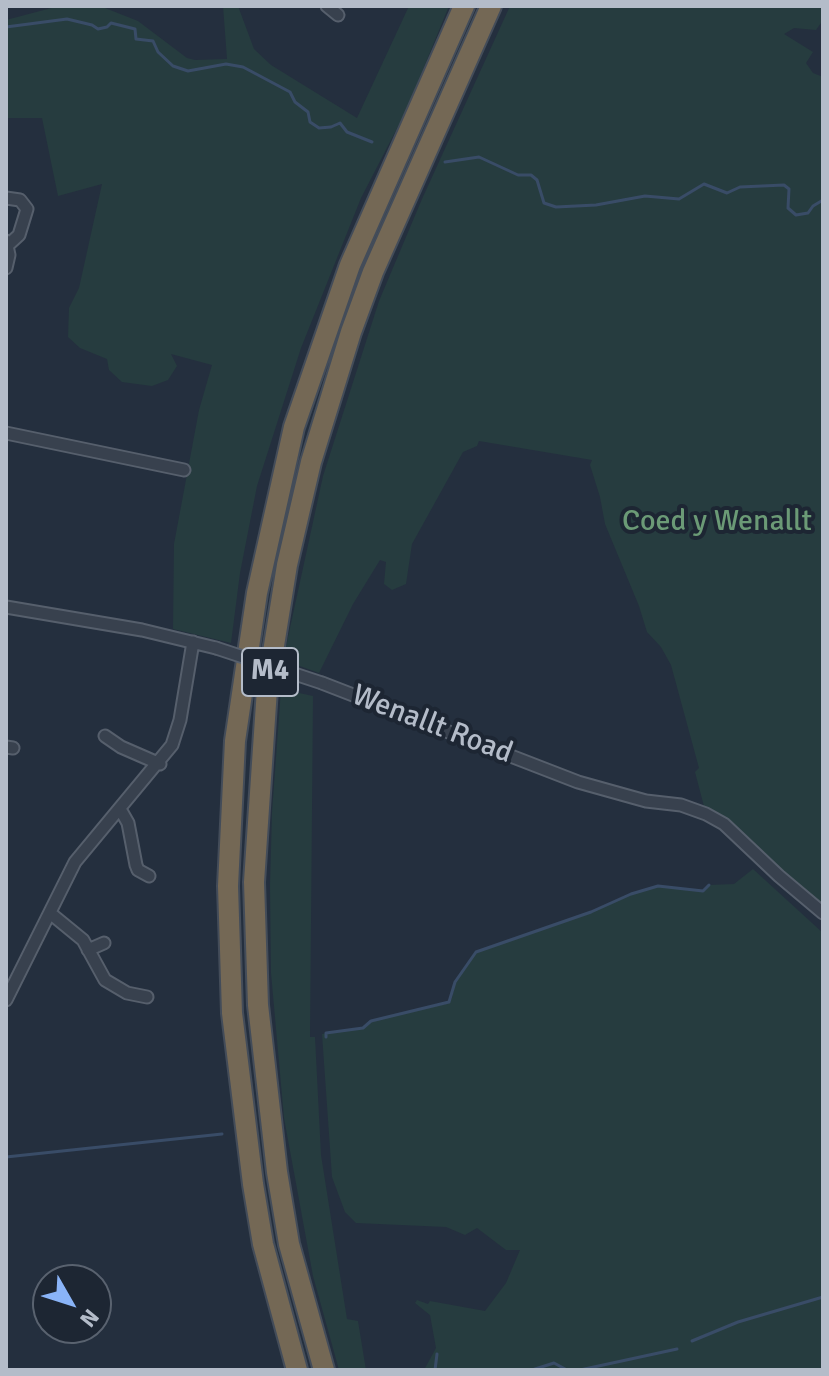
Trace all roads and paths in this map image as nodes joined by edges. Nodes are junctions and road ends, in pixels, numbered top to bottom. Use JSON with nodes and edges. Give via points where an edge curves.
{"nodes":[{"id":1,"x":327,"y":6,"type":"edge"},
{"id":2,"x":464,"y":6,"type":"edge"},
{"id":3,"x":491,"y":6,"type":"edge"},
{"id":4,"x":338,"y":15,"type":"dead end"},
{"id":5,"x":6,"y":198,"type":"edge"},
{"id":6,"x":7,"y":244,"type":"edge"},
{"id":7,"x":6,"y":268,"type":"edge"},
{"id":8,"x":6,"y":433,"type":"edge"},
{"id":9,"x":184,"y":470,"type":"dead end"},
{"id":10,"x":6,"y":607,"type":"edge"},
{"id":11,"x":193,"y":642,"type":"junction"},
{"id":12,"x":105,"y":736,"type":"dead end"},
{"id":13,"x":160,"y":764,"type":"junction"},
{"id":14,"x":120,"y":809,"type":"junction"},
{"id":15,"x":149,"y":876,"type":"dead end"},
{"id":16,"x":50,"y":913,"type":"junction"},
{"id":17,"x":823,"y":913,"type":"edge"},
{"id":18,"x":104,"y":943,"type":"dead end"},
{"id":19,"x":88,"y":950,"type":"junction"},
{"id":20,"x":147,"y":997,"type":"dead end"},
{"id":21,"x":6,"y":1000,"type":"edge"},
{"id":22,"x":297,"y":1370,"type":"edge"},
{"id":23,"x":324,"y":1370,"type":"edge"}],
"edges":[{"from":1,"to":4,"type":"street"},
{"from":2,"to":22,"type":"highway","number":"M4","via":[[350,265],[294,427],[257,593],[235,741],[228,886],[232,1013],[263,1244]]},
{"from":3,"to":23,"type":"highway","number":"M4","via":[[351,332],[311,462],[267,689],[254,882],[259,1020],[289,1244]]},
{"from":5,"to":6,"type":"street","via":[[20,200],[27,209],[19,235]]},
{"from":6,"to":7,"type":"street"},
{"from":8,"to":9,"type":"street"},
{"from":10,"to":11,"type":"street","name":"Wenallt Road"},
{"from":11,"to":13,"type":"street","via":[[176,735]]},
{"from":11,"to":17,"type":"street","name":"Wenallt Road","bridge":true,"via":[[322,683],[578,782],[706,814]]},
{"from":12,"to":13,"type":"street"},
{"from":13,"to":14,"type":"street"},
{"from":14,"to":15,"type":"street","via":[[138,870]]},
{"from":14,"to":16,"type":"street","via":[[75,862]]},
{"from":16,"to":19,"type":"street"},
{"from":16,"to":21,"type":"street"},
{"from":18,"to":19,"type":"street"},
{"from":19,"to":20,"type":"street","via":[[115,988]]}]}
